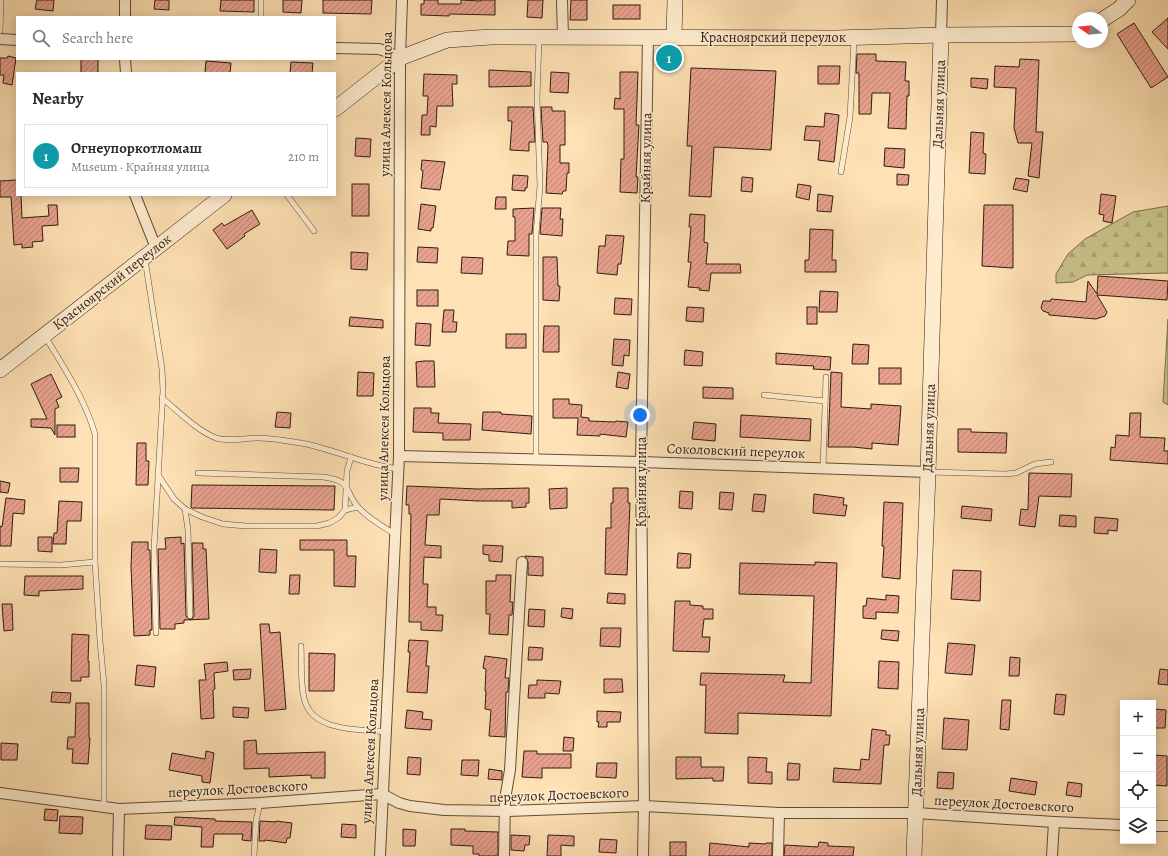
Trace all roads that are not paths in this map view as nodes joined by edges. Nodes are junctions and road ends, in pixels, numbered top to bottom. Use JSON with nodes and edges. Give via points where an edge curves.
{"nodes":[{"id":1,"x":1,"y":0,"type":"edge"},
{"id":2,"x":125,"y":0,"type":"edge"},
{"id":3,"x":261,"y":0,"type":"edge"},
{"id":4,"x":402,"y":0,"type":"edge"},
{"id":5,"x":562,"y":0,"type":"edge"},
{"id":6,"x":675,"y":0,"type":"edge"},
{"id":7,"x":942,"y":0,"type":"edge"},
{"id":8,"x":1128,"y":0,"type":"edge"},
{"id":9,"x":125,"y":16,"type":"edge"},
{"id":10,"x":261,"y":16,"type":"edge"},
{"id":11,"x":1108,"y":16,"type":"edge"},
{"id":12,"x":0,"y":30,"type":"edge"},
{"id":13,"x":1072,"y":34,"type":"edge"},
{"id":14,"x":941,"y":35,"type":"junction"},
{"id":15,"x":648,"y":36,"type":"junction"},
{"id":16,"x":674,"y":36,"type":"junction"},
{"id":17,"x":539,"y":37,"type":"junction"},
{"id":18,"x":563,"y":37,"type":"junction"},
{"id":19,"x":854,"y":37,"type":"junction"},
{"id":20,"x":0,"y":39,"type":"edge"},
{"id":21,"x":16,"y":40,"type":"edge"},
{"id":22,"x":336,"y":48,"type":"edge"},
{"id":23,"x":400,"y":58,"type":"junction"},
{"id":24,"x":125,"y":60,"type":"edge"},
{"id":25,"x":126,"y":72,"type":"edge"},
{"id":26,"x":336,"y":108,"type":"edge"},
{"id":27,"x":841,"y":172,"type":"dead end"},
{"id":28,"x":135,"y":196,"type":"edge"},
{"id":29,"x":223,"y":196,"type":"edge"},
{"id":30,"x":288,"y":196,"type":"edge"},
{"id":31,"x":314,"y":231,"type":"dead end"},
{"id":32,"x":150,"y":253,"type":"junction"},
{"id":33,"x":44,"y":336,"type":"junction"},
{"id":34,"x":0,"y":370,"type":"edge"},
{"id":35,"x":826,"y":377,"type":"dead end"},
{"id":36,"x":764,"y":395,"type":"dead end"},
{"id":37,"x":162,"y":398,"type":"junction"},
{"id":38,"x":825,"y":402,"type":"junction"},
{"id":39,"x":399,"y":456,"type":"junction"},
{"id":40,"x":351,"y":457,"type":"junction"},
{"id":41,"x":536,"y":459,"type":"junction"},
{"id":42,"x":641,"y":462,"type":"junction"},
{"id":43,"x":1051,"y":462,"type":"dead end"},
{"id":44,"x":823,"y":468,"type":"junction"},
{"id":45,"x":398,"y":469,"type":"junction"},
{"id":46,"x":928,"y":472,"type":"junction"},
{"id":47,"x":198,"y":473,"type":"dead end"},
{"id":48,"x":158,"y":475,"type":"junction"},
{"id":49,"x":346,"y":485,"type":"junction"},
{"id":50,"x":358,"y":507,"type":"junction"},
{"id":51,"x":185,"y":509,"type":"junction"},
{"id":52,"x":345,"y":510,"type":"junction"},
{"id":53,"x":395,"y":534,"type":"junction"},
{"id":54,"x":95,"y":562,"type":"junction"},
{"id":55,"x":522,"y":562,"type":"dead end"},
{"id":56,"x":0,"y":564,"type":"edge"},
{"id":57,"x":190,"y":616,"type":"dead end"},
{"id":58,"x":156,"y":633,"type":"dead end"},
{"id":59,"x":301,"y":646,"type":"dead end"},
{"id":60,"x":385,"y":732,"type":"junction"},
{"id":61,"x":0,"y":793,"type":"edge"},
{"id":62,"x":382,"y":794,"type":"junction"},
{"id":63,"x":260,"y":803,"type":"junction"},
{"id":64,"x":644,"y":806,"type":"junction"},
{"id":65,"x":104,"y":807,"type":"junction"},
{"id":66,"x":120,"y":809,"type":"junction"},
{"id":67,"x":504,"y":811,"type":"junction"},
{"id":68,"x":779,"y":813,"type":"junction"},
{"id":69,"x":916,"y":813,"type":"junction"},
{"id":70,"x":1054,"y":822,"type":"junction"},
{"id":71,"x":1120,"y":824,"type":"edge"},
{"id":72,"x":1156,"y":826,"type":"edge"},
{"id":73,"x":1168,"y":826,"type":"edge"},
{"id":74,"x":118,"y":856,"type":"edge"},
{"id":75,"x":254,"y":856,"type":"edge"},
{"id":76,"x":380,"y":856,"type":"edge"},
{"id":77,"x":504,"y":856,"type":"edge"},
{"id":78,"x":643,"y":856,"type":"edge"},
{"id":79,"x":778,"y":856,"type":"edge"},
{"id":80,"x":914,"y":856,"type":"edge"},
{"id":81,"x":1052,"y":856,"type":"edge"}],
"edges":[{"from":1,"to":12,"type":"lane"},
{"from":2,"to":9,"type":"street"},
{"from":3,"to":10,"type":"lane"},
{"from":4,"to":23,"type":"street","name":"улица Алексея Кольцова"},
{"from":5,"to":18,"type":"street"},
{"from":6,"to":16,"type":"main road"},
{"from":7,"to":14,"type":"street","name":"Дальняя улица"},
{"from":8,"to":11,"type":"main road"},
{"from":13,"to":14,"type":"main road","name":"Красноярский переулок"},
{"from":14,"to":19,"type":"main road","name":"Красноярский переулок"},
{"from":14,"to":46,"type":"main road","name":"Дальняя улица"},
{"from":15,"to":16,"type":"main road","name":"Красноярский переулок"},
{"from":15,"to":18,"type":"main road","name":"Красноярский переулок"},
{"from":15,"to":42,"type":"street","name":"Крайняя улица"},
{"from":16,"to":19,"type":"main road","name":"Красноярский переулок"},
{"from":17,"to":18,"type":"main road","name":"Красноярский переулок"},
{"from":17,"to":23,"type":"main road","name":"Красноярский переулок","via":[[447,40]]},
{"from":17,"to":41,"type":"lane","via":[[537,97],[540,186],[536,234]]},
{"from":19,"to":27,"type":"lane","via":[[850,117]]},
{"from":20,"to":21,"type":"street"},
{"from":22,"to":23,"type":"street","via":[[379,49]]},
{"from":23,"to":26,"type":"main road","name":"Красноярский переулок"},
{"from":23,"to":39,"type":"street","name":"улица Алексея Кольцова"},
{"from":24,"to":25,"type":"street"},
{"from":28,"to":32,"type":"street"},
{"from":29,"to":32,"type":"main road","name":"Красноярский переулок"},
{"from":30,"to":31,"type":"lane"},
{"from":32,"to":33,"type":"main road","name":"Красноярский переулок"},
{"from":32,"to":37,"type":"lane","via":[[162,369]]},
{"from":33,"to":34,"type":"main road","name":"Красноярский переулок"},
{"from":33,"to":54,"type":"lane","via":[[90,415],[95,434]]},
{"from":35,"to":38,"type":"lane"},
{"from":36,"to":38,"type":"lane"},
{"from":37,"to":40,"type":"lane","via":[[195,426],[217,438],[265,438],[316,446]]},
{"from":37,"to":48,"type":"lane"},
{"from":38,"to":44,"type":"lane"},
{"from":39,"to":41,"type":"street","name":"Соколовский переулок"},
{"from":39,"to":45,"type":"street","name":"улица Алексея Кольцова"},
{"from":40,"to":45,"type":"lane"},
{"from":40,"to":49,"type":"lane"},
{"from":41,"to":42,"type":"street","name":"Соколовский переулок"},
{"from":42,"to":44,"type":"street","name":"Соколовский переулок"},
{"from":42,"to":64,"type":"street","name":"Крайняя улица"},
{"from":43,"to":46,"type":"lane","via":[[1035,464],[1016,473],[1005,474]]},
{"from":44,"to":46,"type":"street","name":"Соколовский переулок"},
{"from":45,"to":53,"type":"street","name":"улица Алексея Кольцова"},
{"from":46,"to":69,"type":"main road","name":"Дальняя улица"},
{"from":47,"to":49,"type":"lane","via":[[323,477]]},
{"from":48,"to":51,"type":"lane","via":[[174,499]]},
{"from":48,"to":58,"type":"lane","via":[[154,548]]},
{"from":49,"to":50,"type":"lane"},
{"from":49,"to":52,"type":"lane"},
{"from":50,"to":52,"type":"lane"},
{"from":50,"to":53,"type":"lane","via":[[372,520]]},
{"from":51,"to":52,"type":"lane","via":[[223,524],[258,526],[323,525],[335,520]]},
{"from":51,"to":57,"type":"lane","via":[[188,530]]},
{"from":53,"to":60,"type":"street","name":"улица Алексея Кольцова"},
{"from":54,"to":56,"type":"lane","via":[[61,565]]},
{"from":54,"to":65,"type":"lane","via":[[104,685]]},
{"from":55,"to":67,"type":"street","via":[[510,770]]},
{"from":59,"to":60,"type":"lane","via":[[302,690],[312,714],[331,725]]},
{"from":60,"to":62,"type":"street","name":"улица Алексея Кольцова"},
{"from":61,"to":65,"type":"street","name":"переулок Достоевского"},
{"from":62,"to":63,"type":"street","name":"переулок Достоевского"},
{"from":62,"to":67,"type":"street","name":"переулок Достоевского","via":[[399,803],[422,808]]},
{"from":62,"to":76,"type":"street","name":"улица Алексея Кольцова"},
{"from":63,"to":66,"type":"street","name":"переулок Достоевского"},
{"from":63,"to":75,"type":"lane"},
{"from":64,"to":67,"type":"street","name":"переулок Достоевского"},
{"from":64,"to":68,"type":"street","name":"переулок Достоевского"},
{"from":64,"to":78,"type":"street","name":"Крайняя улица"},
{"from":65,"to":66,"type":"street","name":"переулок Достоевского"},
{"from":66,"to":74,"type":"street"},
{"from":67,"to":77,"type":"street"},
{"from":68,"to":69,"type":"street","name":"переулок Достоевского"},
{"from":68,"to":79,"type":"street"},
{"from":69,"to":70,"type":"street","name":"переулок Достоевского"},
{"from":69,"to":80,"type":"main road","name":"Дальняя улица"},
{"from":70,"to":71,"type":"street","name":"переулок Достоевского"},
{"from":70,"to":81,"type":"street"},
{"from":72,"to":73,"type":"street"}]}
